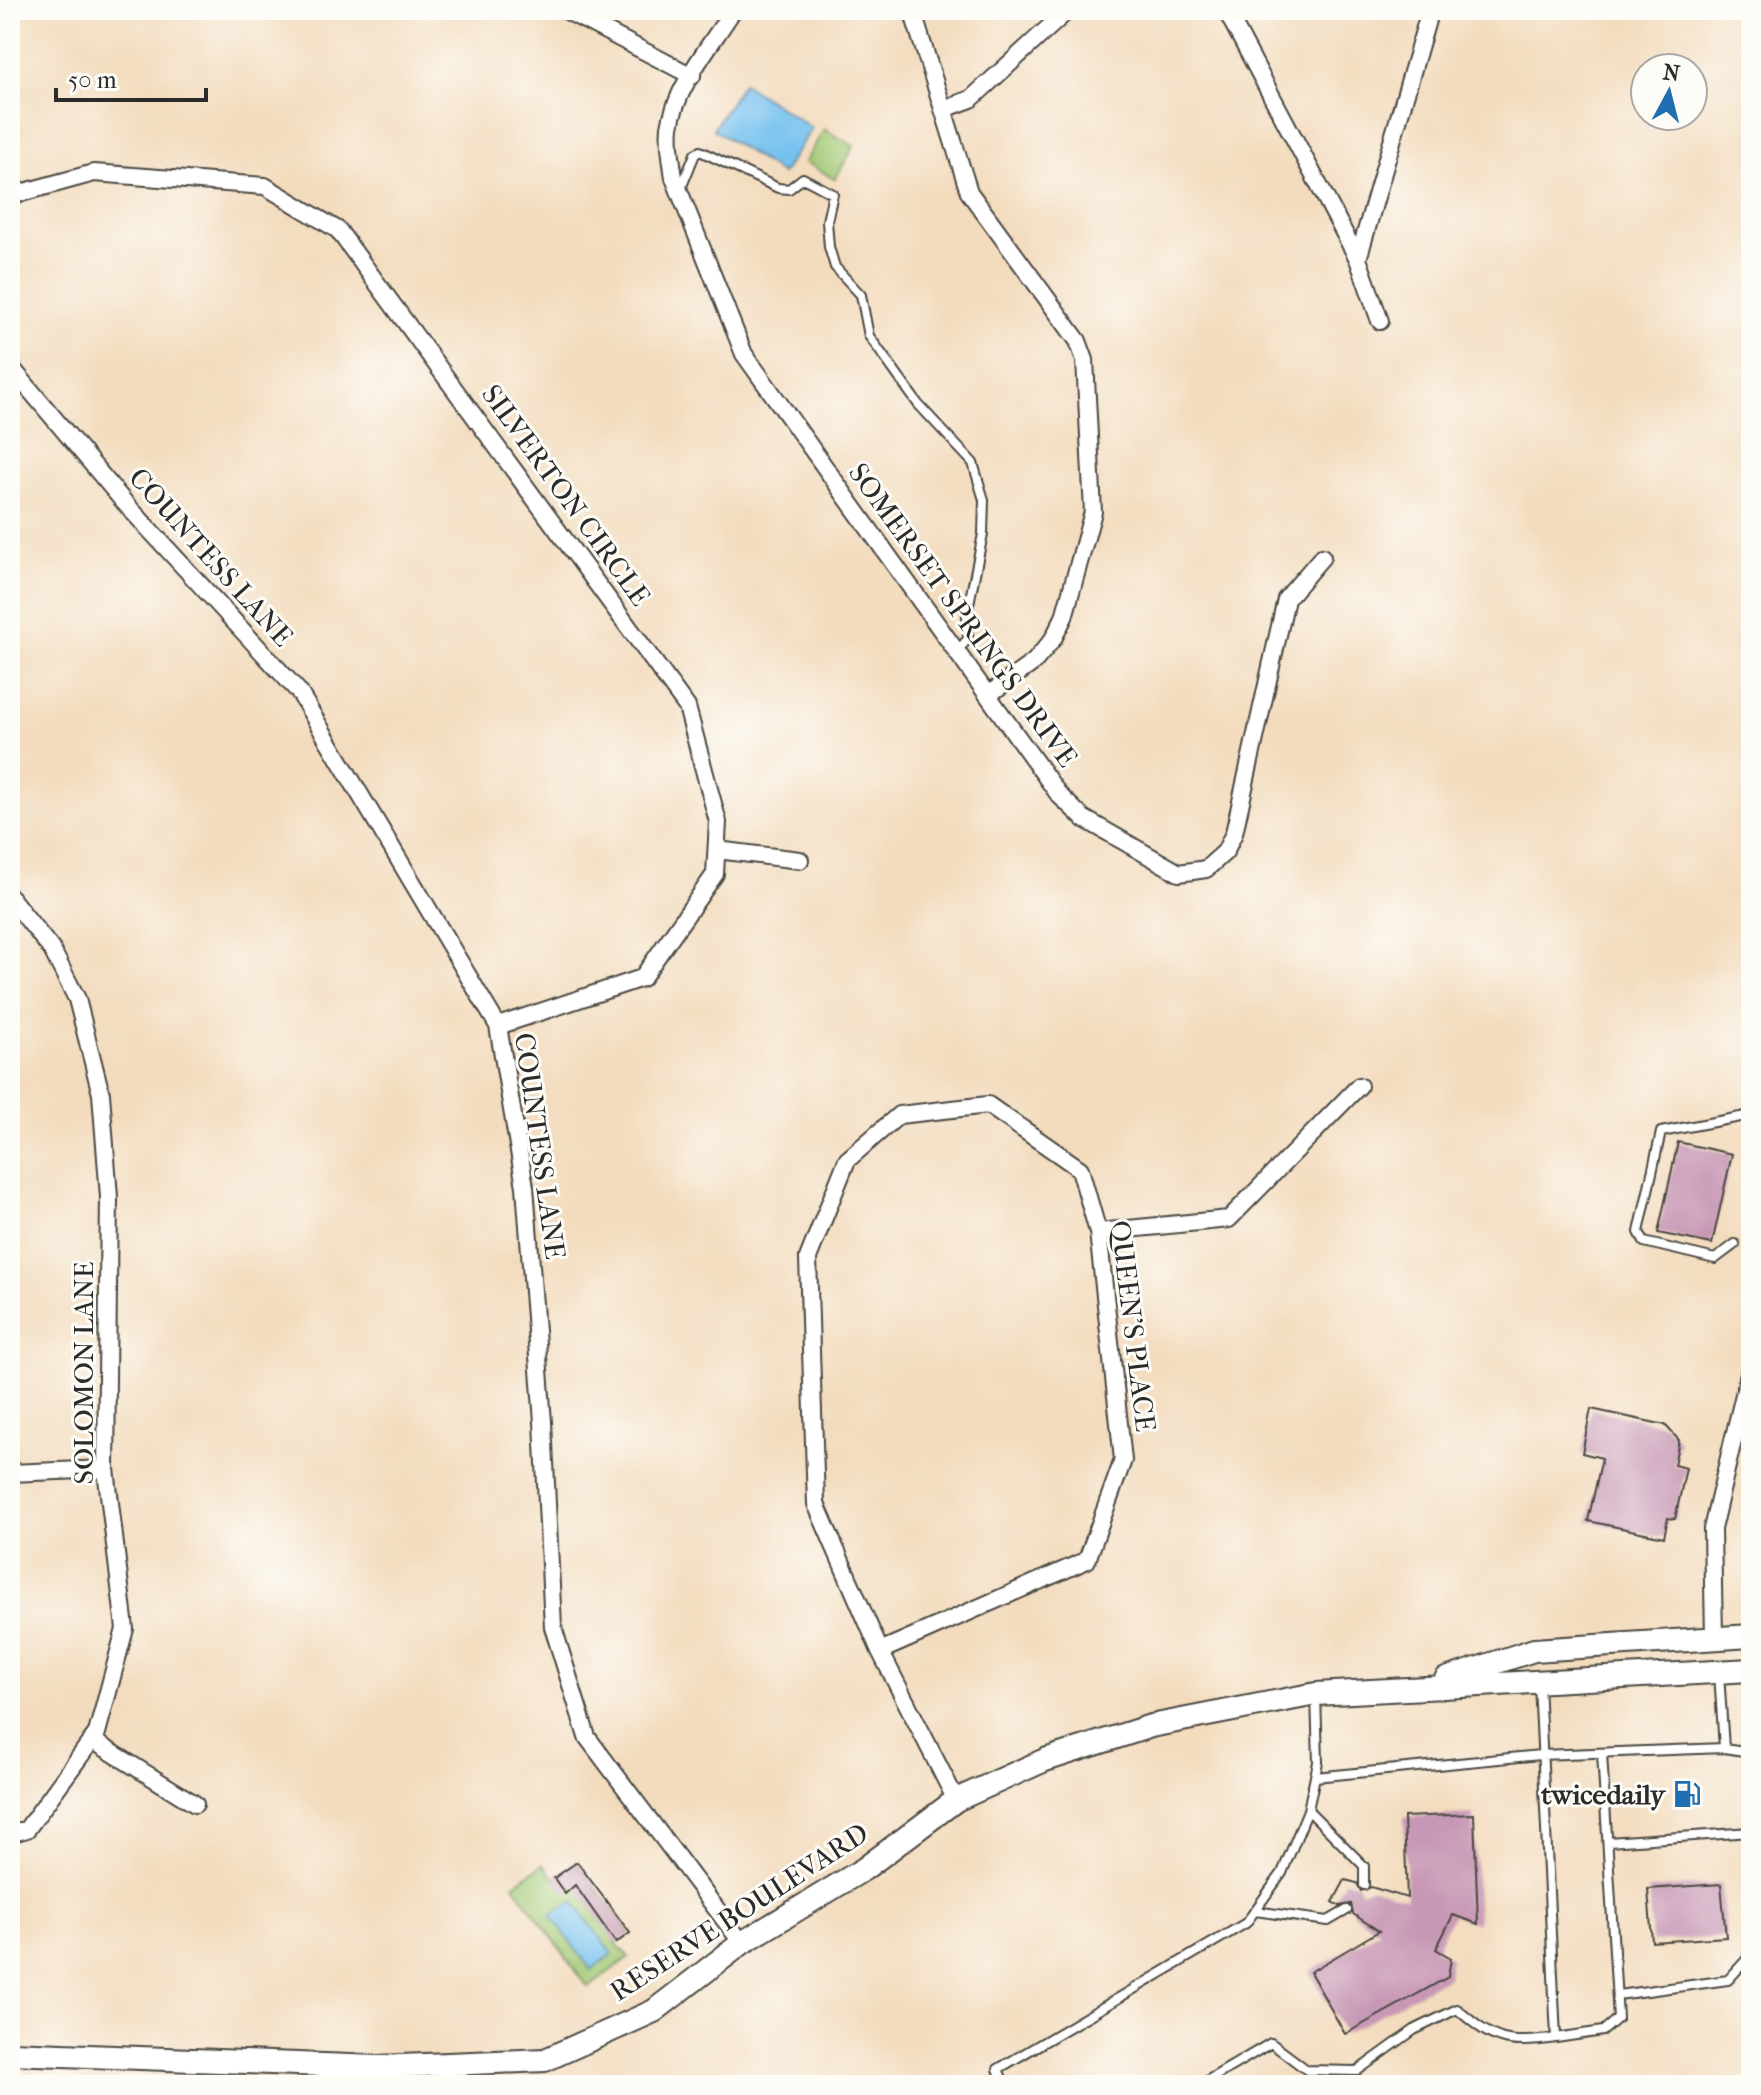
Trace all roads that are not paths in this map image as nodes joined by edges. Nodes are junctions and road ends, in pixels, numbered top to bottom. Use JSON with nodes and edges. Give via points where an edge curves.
{"nodes":[{"id":1,"x":565,"y":10,"type":"edge"},
{"id":2,"x":733,"y":10,"type":"edge"},
{"id":3,"x":912,"y":10,"type":"edge"},
{"id":4,"x":1068,"y":10,"type":"edge"},
{"id":5,"x":1226,"y":10,"type":"edge"},
{"id":6,"x":1430,"y":10,"type":"edge"},
{"id":7,"x":692,"y":76,"type":"junction"},
{"id":8,"x":944,"y":109,"type":"junction"},
{"id":9,"x":680,"y":192,"type":"junction"},
{"id":10,"x":10,"y":196,"type":"edge"},
{"id":11,"x":1358,"y":259,"type":"junction"},
{"id":12,"x":1380,"y":321,"type":"dead end"},
{"id":13,"x":10,"y":366,"type":"edge"},
{"id":14,"x":1322,"y":557,"type":"dead end"},
{"id":15,"x":957,"y":651,"type":"junction"},
{"id":16,"x":988,"y":695,"type":"junction"},
{"id":17,"x":717,"y":850,"type":"junction"},
{"id":18,"x":800,"y":860,"type":"dead end"},
{"id":19,"x":10,"y":897,"type":"edge"},
{"id":20,"x":498,"y":1026,"type":"junction"},
{"id":21,"x":1359,"y":1086,"type":"dead end"},
{"id":22,"x":1751,"y":1115,"type":"edge"},
{"id":23,"x":1098,"y":1232,"type":"junction"},
{"id":24,"x":1735,"y":1244,"type":"dead end"},
{"id":25,"x":1751,"y":1365,"type":"edge"},
{"id":26,"x":106,"y":1469,"type":"junction"},
{"id":27,"x":10,"y":1473,"type":"edge"},
{"id":28,"x":1751,"y":1636,"type":"edge"},
{"id":29,"x":1714,"y":1637,"type":"junction"},
{"id":30,"x":880,"y":1651,"type":"junction"},
{"id":31,"x":1719,"y":1670,"type":"junction"},
{"id":32,"x":1751,"y":1670,"type":"edge"},
{"id":33,"x":1539,"y":1683,"type":"junction"},
{"id":34,"x":1426,"y":1686,"type":"junction"},
{"id":35,"x":1316,"y":1694,"type":"junction"},
{"id":36,"x":92,"y":1740,"type":"junction"},
{"id":37,"x":1724,"y":1748,"type":"junction"},
{"id":38,"x":1751,"y":1752,"type":"edge"},
{"id":39,"x":1602,"y":1753,"type":"junction"},
{"id":40,"x":1540,"y":1755,"type":"junction"},
{"id":41,"x":1315,"y":1777,"type":"junction"},
{"id":42,"x":956,"y":1800,"type":"junction"},
{"id":43,"x":195,"y":1804,"type":"dead end"},
{"id":44,"x":1308,"y":1810,"type":"junction"},
{"id":45,"x":1751,"y":1832,"type":"edge"},
{"id":46,"x":10,"y":1834,"type":"edge"},
{"id":47,"x":1608,"y":1842,"type":"junction"},
{"id":48,"x":1364,"y":1885,"type":"dead end"},
{"id":49,"x":1347,"y":1910,"type":"dead end"},
{"id":50,"x":1255,"y":1911,"type":"junction"},
{"id":51,"x":1751,"y":1930,"type":"edge"},
{"id":52,"x":742,"y":1943,"type":"junction"},
{"id":53,"x":1618,"y":1995,"type":"junction"},
{"id":54,"x":1556,"y":2038,"type":"junction"},
{"id":55,"x":10,"y":2053,"type":"edge"},
{"id":56,"x":1005,"y":2085,"type":"edge"},
{"id":57,"x":1200,"y":2085,"type":"edge"}],
"edges":[{"from":1,"to":7,"type":"street"},
{"from":2,"to":7,"type":"street","name":"SOMERSET SPRINGS DRIVE"},
{"from":3,"to":8,"type":"street"},
{"from":4,"to":8,"type":"street","via":[[971,99]]},
{"from":5,"to":11,"type":"street"},
{"from":6,"to":11,"type":"street"},
{"from":7,"to":9,"type":"street","name":"SOMERSET SPRINGS DRIVE","via":[[675,105],[670,129]]},
{"from":8,"to":16,"type":"street","via":[[976,206],[1078,341],[1085,360],[1093,512],[1064,617],[1034,662]]},
{"from":9,"to":15,"type":"street","name":"SOMERSET SPRINGS DRIVE","via":[[744,354]]},
{"from":9,"to":15,"type":"lane","via":[[700,151],[778,188],[789,189],[803,178],[833,194],[829,247],[835,267],[861,295],[869,336],[918,404],[973,463],[984,500],[968,639]]},
{"from":10,"to":17,"type":"street","name":"SILVERTON CIRCLE","via":[[94,173],[265,186],[338,230],[687,707],[718,822]]},
{"from":11,"to":12,"type":"street"},
{"from":13,"to":20,"type":"street","name":"COUNTESS LANE","via":[[124,502],[299,692]]},
{"from":14,"to":16,"type":"street","name":"SOMERSET SPRINGS DRIVE","via":[[1286,599],[1234,833],[1225,852],[1206,869],[1179,873],[1083,818],[1059,795]]},
{"from":15,"to":16,"type":"street","name":"SOMERSET SPRINGS DRIVE"},
{"from":17,"to":18,"type":"street"},
{"from":17,"to":20,"type":"street","name":"SILVERTON CIRCLE","via":[[715,874],[642,978]]},
{"from":19,"to":26,"type":"street","name":"SOLOMON LANE","via":[[52,950],[77,999],[101,1094],[109,1197]]},
{"from":20,"to":52,"type":"street","name":"COUNTESS LANE","via":[[525,1187],[553,1627],[587,1737]]},
{"from":21,"to":23,"type":"street","via":[[1229,1219]]},
{"from":22,"to":24,"type":"lane","via":[[1661,1132],[1639,1232],[1644,1242],[1715,1259]]},
{"from":23,"to":30,"type":"street","name":"QUEEN'S PLACE","via":[[1123,1460],[1087,1560]]},
{"from":23,"to":30,"type":"street","name":"QUEEN'S PLACE","via":[[1080,1169],[988,1105],[899,1115],[847,1160],[808,1258],[816,1504]]},
{"from":25,"to":29,"type":"street","via":[[1712,1529]]},
{"from":26,"to":27,"type":"street"},
{"from":26,"to":36,"type":"street","name":"SOLOMON LANE","via":[[125,1629]]},
{"from":28,"to":29,"type":"street","name":"RESERVE BOULEVARD"},
{"from":29,"to":31,"type":"street"},
{"from":29,"to":34,"type":"street","name":"RESERVE BOULEVARD","via":[[1534,1650]]},
{"from":30,"to":42,"type":"street","name":"QUEEN'S PLACE"},
{"from":31,"to":32,"type":"street","name":"RESERVE BOULEVARD"},
{"from":31,"to":33,"type":"street","name":"RESERVE BOULEVARD"},
{"from":31,"to":37,"type":"lane"},
{"from":33,"to":34,"type":"street","name":"RESERVE BOULEVARD"},
{"from":33,"to":40,"type":"lane"},
{"from":34,"to":35,"type":"street","name":"RESERVE BOULEVARD"},
{"from":35,"to":41,"type":"lane"},
{"from":35,"to":42,"type":"street","name":"RESERVE BOULEVARD","via":[[1151,1726],[1045,1760]]},
{"from":36,"to":43,"type":"street"},
{"from":36,"to":46,"type":"street","name":"SOLOMON LANE","via":[[27,1829]]},
{"from":37,"to":38,"type":"lane"},
{"from":37,"to":39,"type":"lane"},
{"from":39,"to":40,"type":"lane"},
{"from":39,"to":47,"type":"lane"},
{"from":40,"to":41,"type":"lane"},
{"from":40,"to":54,"type":"lane"},
{"from":41,"to":44,"type":"lane"},
{"from":42,"to":52,"type":"street","name":"RESERVE BOULEVARD","via":[[864,1869]]},
{"from":44,"to":48,"type":"lane","via":[[1364,1866]]},
{"from":44,"to":50,"type":"lane","via":[[1282,1873]]},
{"from":45,"to":47,"type":"lane"},
{"from":47,"to":53,"type":"lane"},
{"from":49,"to":50,"type":"lane","via":[[1328,1921]]},
{"from":50,"to":56,"type":"lane","via":[[1246,1923],[998,2069]]},
{"from":51,"to":53,"type":"lane","via":[[1748,1958],[1728,1980]]},
{"from":52,"to":55,"type":"street","name":"RESERVE BOULEVARD","via":[[654,2011],[545,2060],[377,2067]]},
{"from":53,"to":54,"type":"lane","via":[[1618,2018],[1603,2031]]},
{"from":54,"to":57,"type":"lane","via":[[1526,2042],[1487,2035],[1457,2009],[1414,2030],[1357,2071],[1307,2070],[1271,2043]]}]}
